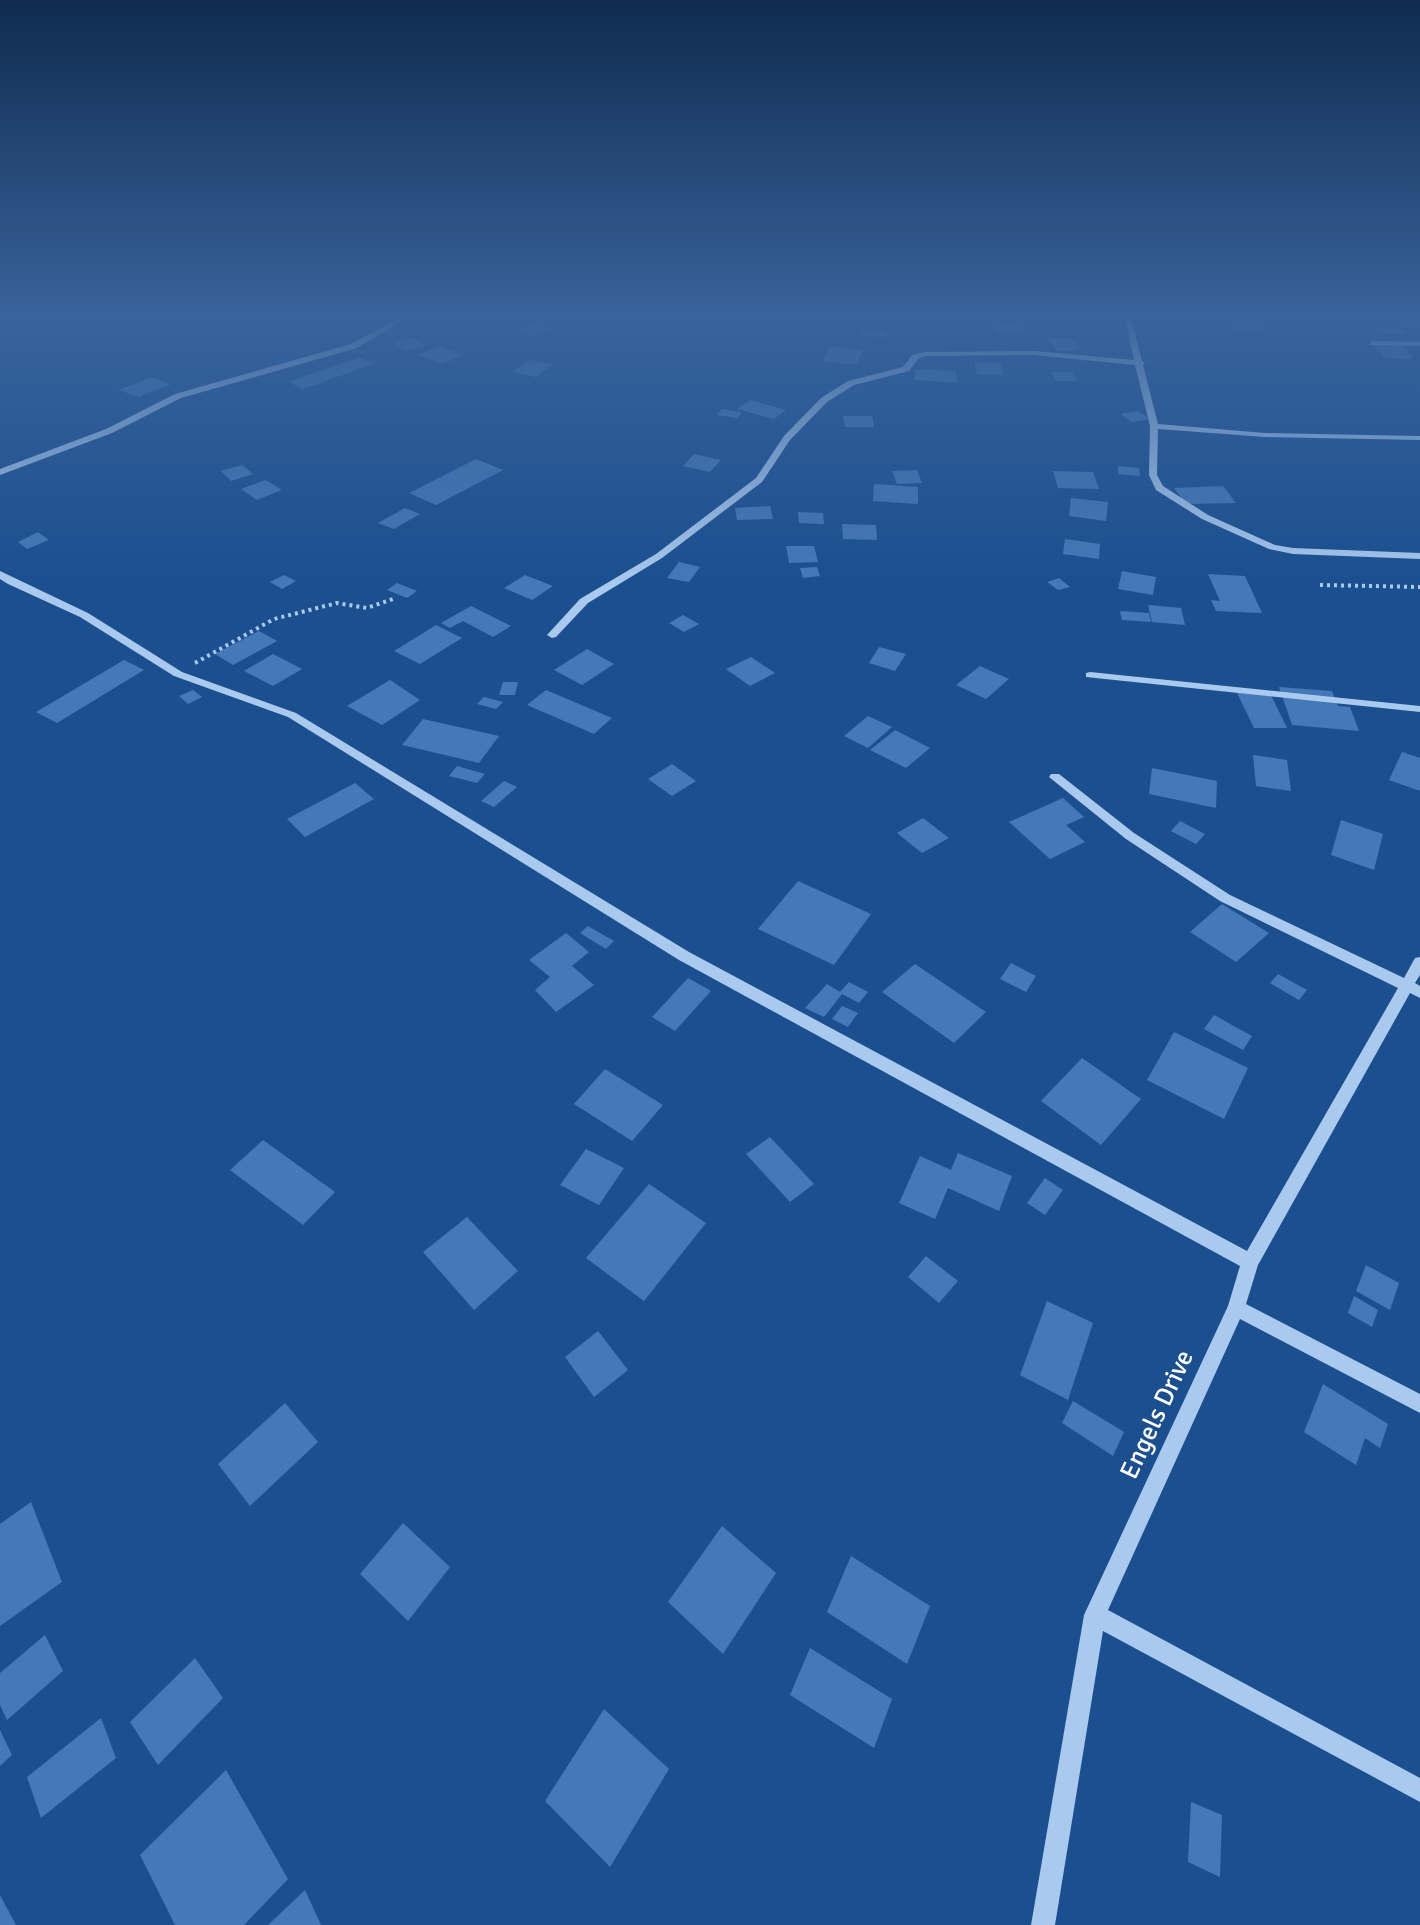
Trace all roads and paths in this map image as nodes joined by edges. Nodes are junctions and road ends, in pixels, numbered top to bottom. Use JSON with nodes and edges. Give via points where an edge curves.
{"nodes":[{"id":1,"x":163,"y":404,"type":"edge"},
{"id":2,"x":820,"y":404,"type":"edge"},
{"id":3,"x":1149,"y":404,"type":"edge"},
{"id":4,"x":1154,"y":426,"type":"junction"},
{"id":5,"x":1420,"y":438,"type":"edge"},
{"id":6,"x":0,"y":472,"type":"edge"},
{"id":7,"x":1420,"y":556,"type":"edge"},
{"id":8,"x":0,"y":574,"type":"edge"},
{"id":9,"x":1320,"y":585,"type":"dead end"},
{"id":10,"x":1420,"y":587,"type":"edge"},
{"id":11,"x":396,"y":598,"type":"dead end"},
{"id":12,"x":552,"y":635,"type":"dead end"},
{"id":13,"x":178,"y":674,"type":"junction"},
{"id":14,"x":1090,"y":675,"type":"dead end"},
{"id":15,"x":1420,"y":709,"type":"edge"},
{"id":16,"x":1055,"y":777,"type":"dead end"},
{"id":17,"x":1420,"y":962,"type":"edge"},
{"id":18,"x":1413,"y":990,"type":"edge"},
{"id":19,"x":1250,"y":1262,"type":"junction"},
{"id":20,"x":1236,"y":1308,"type":"junction"},
{"id":21,"x":1420,"y":1404,"type":"edge"},
{"id":22,"x":1095,"y":1615,"type":"junction"},
{"id":23,"x":1420,"y":1790,"type":"edge"},
{"id":24,"x":1043,"y":1925,"type":"edge"}],
"edges":[{"from":1,"to":6,"type":"street","via":[[109,431]]},
{"from":2,"to":12,"type":"street","via":[[787,438],[759,480],[659,556],[584,601]]},
{"from":3,"to":4,"type":"street"},
{"from":4,"to":5,"type":"street"},
{"from":4,"to":7,"type":"street","via":[[1153,475],[1159,488],[1242,535],[1293,551]]},
{"from":8,"to":13,"type":"street","via":[[84,615]]},
{"from":9,"to":10,"type":"path"},
{"from":11,"to":13,"type":"path","via":[[367,608],[337,603],[274,619]]},
{"from":13,"to":19,"type":"street","via":[[292,715],[684,956]]},
{"from":14,"to":15,"type":"street"},
{"from":16,"to":18,"type":"street","via":[[1130,836],[1225,898]]},
{"from":17,"to":18,"type":"street","name":"Engels Drive"},
{"from":18,"to":19,"type":"street","name":"Engels Drive"},
{"from":19,"to":20,"type":"street","name":"Engels Drive"},
{"from":20,"to":21,"type":"street"},
{"from":20,"to":22,"type":"street","name":"Engels Drive"},
{"from":22,"to":23,"type":"street"},
{"from":22,"to":24,"type":"street","name":"Engels Drive"}]}
